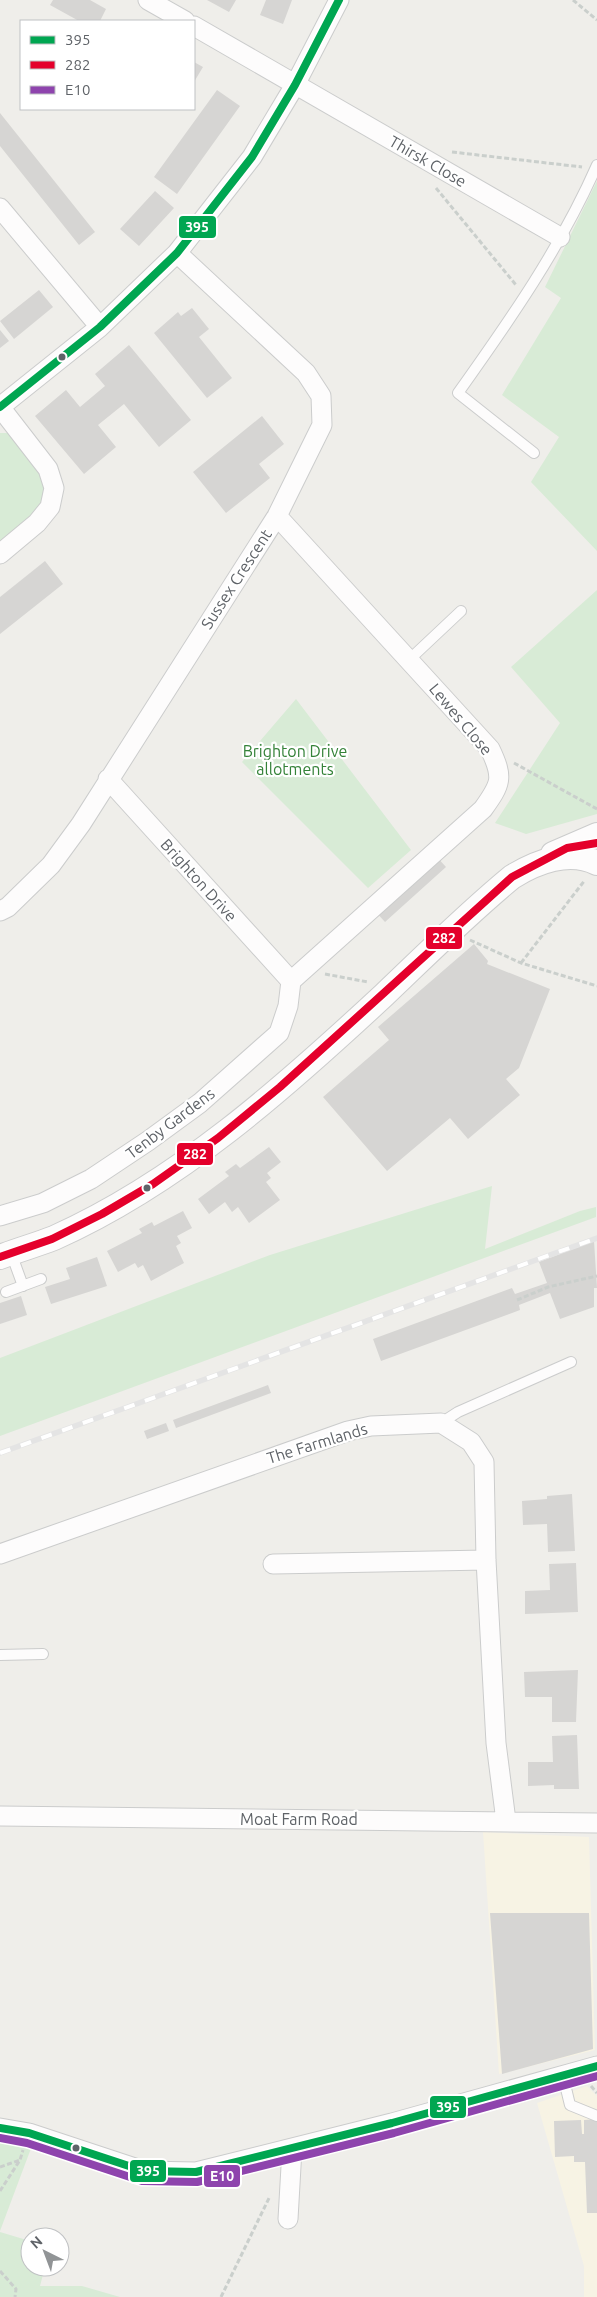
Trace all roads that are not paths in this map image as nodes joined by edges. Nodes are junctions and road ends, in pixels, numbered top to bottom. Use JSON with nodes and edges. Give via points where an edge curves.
{"nodes":[{"id":1,"x":148,"y":0,"type":"edge"},
{"id":2,"x":339,"y":0,"type":"edge"},
{"id":3,"x":183,"y":20,"type":"edge"},
{"id":4,"x":195,"y":27,"type":"edge"},
{"id":5,"x":295,"y":85,"type":"junction"},
{"id":6,"x":597,"y":165,"type":"edge"},
{"id":7,"x":0,"y":208,"type":"edge"},
{"id":8,"x":560,"y":237,"type":"junction"},
{"id":9,"x":177,"y":253,"type":"junction"},
{"id":10,"x":100,"y":327,"type":"junction"},
{"id":11,"x":0,"y":407,"type":"edge"},
{"id":12,"x":534,"y":453,"type":"dead end"},
{"id":13,"x":277,"y":516,"type":"junction"},
{"id":14,"x":0,"y":554,"type":"edge"},
{"id":15,"x":461,"y":611,"type":"dead end"},
{"id":16,"x":410,"y":659,"type":"junction"},
{"id":17,"x":108,"y":779,"type":"junction"},
{"id":18,"x":597,"y":835,"type":"edge"},
{"id":19,"x":567,"y":848,"type":"junction"},
{"id":20,"x":595,"y":860,"type":"edge"},
{"id":21,"x":536,"y":864,"type":"junction"},
{"id":22,"x":0,"y":911,"type":"edge"},
{"id":23,"x":297,"y":975,"type":"junction"},
{"id":24,"x":0,"y":1216,"type":"edge"},
{"id":25,"x":6,"y":1255,"type":"edge"},
{"id":26,"x":41,"y":1279,"type":"dead end"},
{"id":27,"x":24,"y":1286,"type":"junction"},
{"id":28,"x":6,"y":1292,"type":"dead end"},
{"id":29,"x":571,"y":1362,"type":"dead end"},
{"id":30,"x":441,"y":1423,"type":"junction"},
{"id":31,"x":0,"y":1554,"type":"edge"},
{"id":32,"x":486,"y":1560,"type":"junction"},
{"id":33,"x":273,"y":1564,"type":"dead end"},
{"id":34,"x":0,"y":1654,"type":"edge"},
{"id":35,"x":43,"y":1654,"type":"dead end"},
{"id":36,"x":0,"y":1816,"type":"edge"},
{"id":37,"x":506,"y":1821,"type":"junction"},
{"id":38,"x":597,"y":1823,"type":"edge"},
{"id":39,"x":597,"y":2066,"type":"edge"},
{"id":40,"x":563,"y":2076,"type":"junction"},
{"id":41,"x":597,"y":2116,"type":"edge"},
{"id":42,"x":0,"y":2128,"type":"edge"},
{"id":43,"x":292,"y":2149,"type":"junction"},
{"id":44,"x":288,"y":2219,"type":"dead end"}],
"edges":[{"from":1,"to":3,"type":"street"},
{"from":2,"to":5,"type":"street"},
{"from":4,"to":5,"type":"street","name":"Thirsk Close"},
{"from":5,"to":8,"type":"street","name":"Thirsk Close"},
{"from":5,"to":9,"type":"street","via":[[252,157]]},
{"from":6,"to":8,"type":"lane"},
{"from":7,"to":10,"type":"street"},
{"from":8,"to":12,"type":"lane","via":[[526,297],[458,393]]},
{"from":9,"to":10,"type":"street"},
{"from":9,"to":13,"type":"street","name":"Sussex Crescent","via":[[306,373],[321,396],[322,426]]},
{"from":10,"to":11,"type":"street"},
{"from":11,"to":14,"type":"street","via":[[48,468],[54,488],[50,507],[37,524]]},
{"from":13,"to":16,"type":"street","name":"Lewes Close"},
{"from":13,"to":17,"type":"street","name":"Sussex Crescent"},
{"from":15,"to":16,"type":"lane"},
{"from":16,"to":23,"type":"street","name":"Lewes Close","via":[[490,749],[499,768],[498,789],[482,809]]},
{"from":17,"to":22,"type":"street","name":"Sussex Crescent","via":[[51,865],[8,908]]},
{"from":17,"to":23,"type":"street","name":"Brighton Drive"},
{"from":18,"to":19,"type":"street"},
{"from":19,"to":20,"type":"street"},
{"from":19,"to":21,"type":"street"},
{"from":20,"to":21,"type":"street","via":[[567,857]]},
{"from":21,"to":25,"type":"street","via":[[512,877],[294,1075],[218,1138],[153,1184],[102,1214]]},
{"from":23,"to":24,"type":"street","name":"Tenby Gardens","via":[[279,1033],[200,1103],[92,1179],[43,1203]]},
{"from":25,"to":27,"type":"lane"},
{"from":26,"to":27,"type":"lane"},
{"from":27,"to":28,"type":"lane"},
{"from":29,"to":30,"type":"lane","via":[[458,1412]]},
{"from":30,"to":31,"type":"street","name":"The Farmlands","via":[[371,1426],[348,1431]]},
{"from":30,"to":32,"type":"street","via":[[471,1442],[484,1462]]},
{"from":32,"to":33,"type":"street"},
{"from":32,"to":37,"type":"street","via":[[496,1743]]},
{"from":34,"to":35,"type":"lane"},
{"from":36,"to":37,"type":"street","name":"Moat Farm Road"},
{"from":37,"to":38,"type":"street","name":"Moat Farm Road"},
{"from":39,"to":40,"type":"street"},
{"from":40,"to":41,"type":"lane","via":[[570,2105]]},
{"from":40,"to":43,"type":"street"},
{"from":42,"to":43,"type":"street","via":[[29,2133],[144,2171],[196,2172]]},
{"from":43,"to":44,"type":"street"}]}
